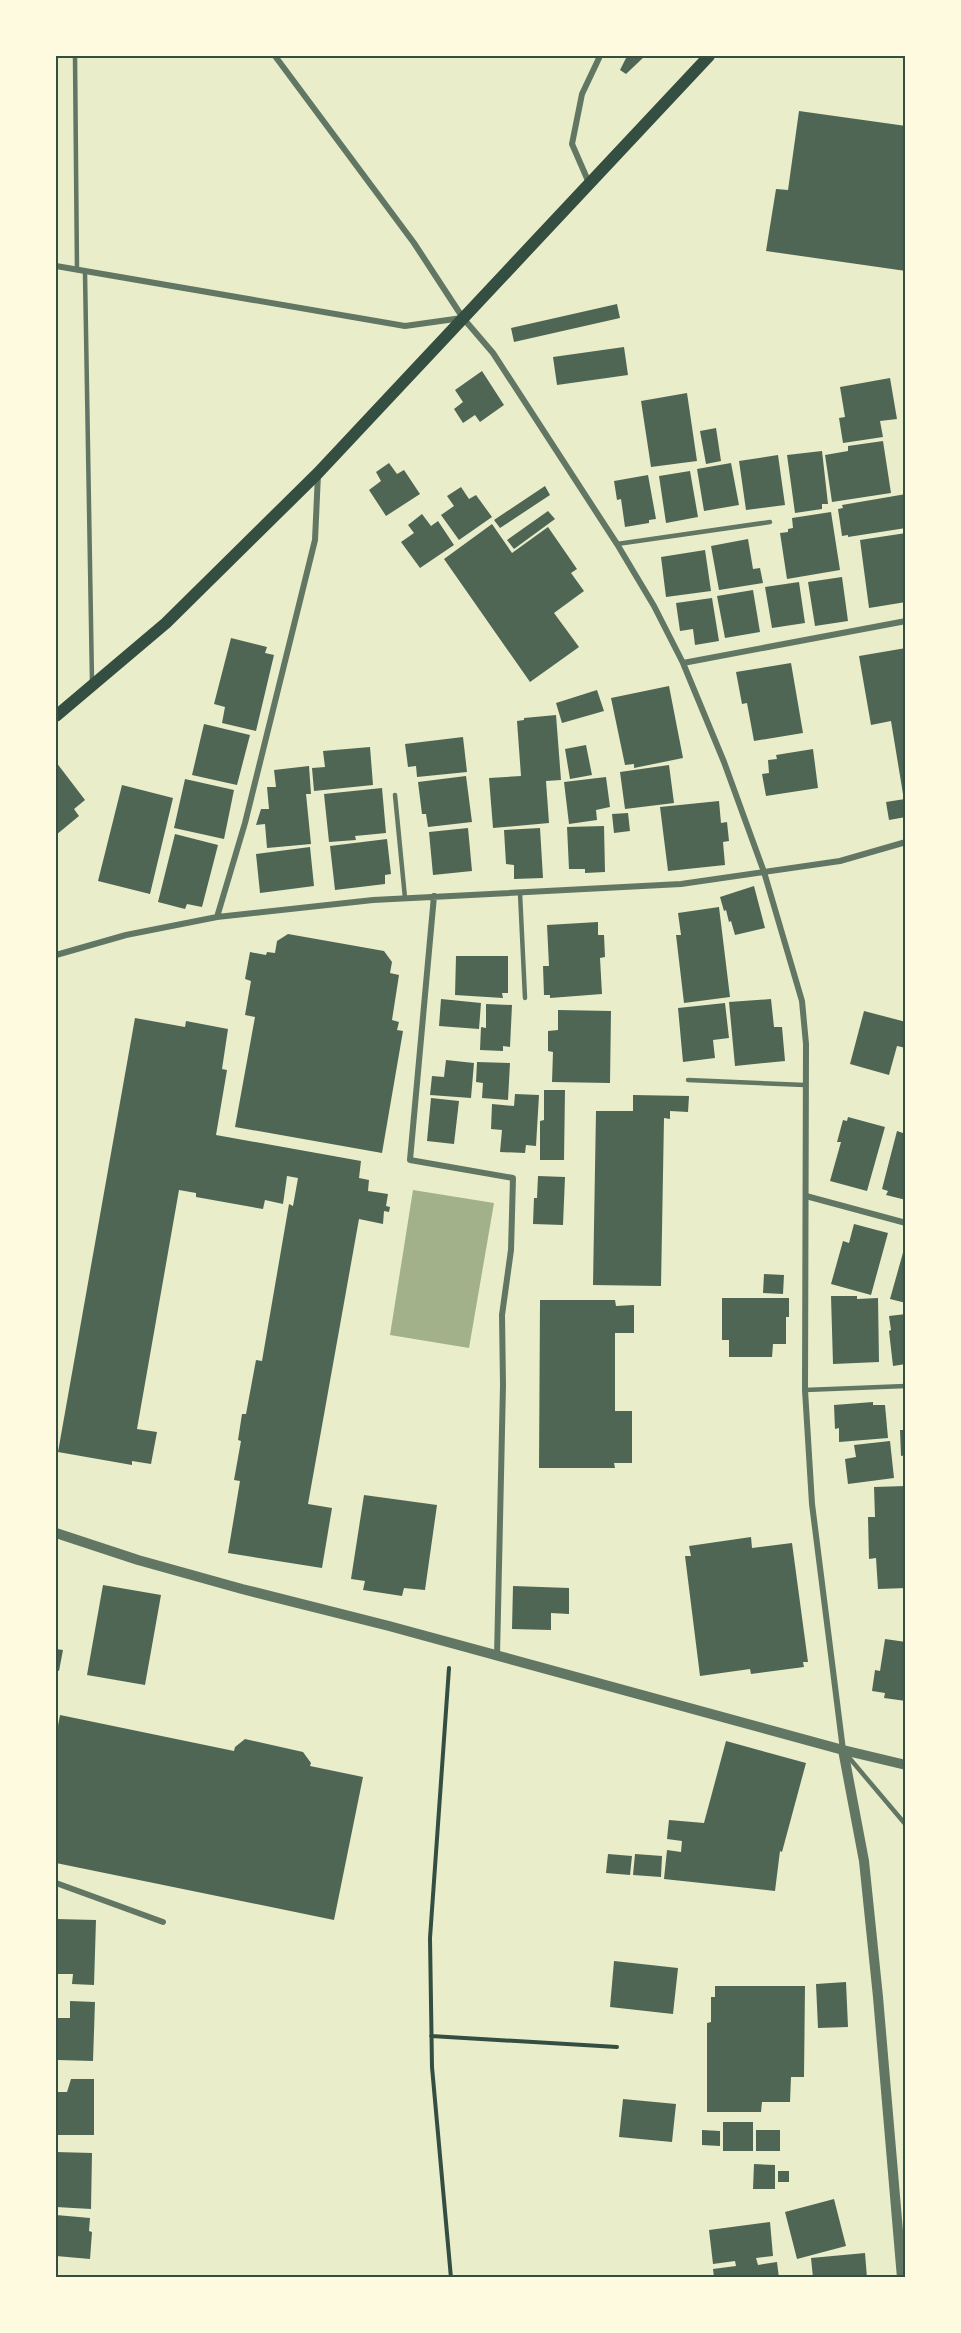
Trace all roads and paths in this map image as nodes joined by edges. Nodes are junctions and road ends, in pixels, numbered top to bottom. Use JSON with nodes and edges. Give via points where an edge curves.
{"nodes":[{"id":1,"x":75,"y":56,"type":"edge"},
{"id":2,"x":275,"y":56,"type":"edge"},
{"id":3,"x":600,"y":56,"type":"edge"},
{"id":4,"x":709,"y":56,"type":"edge"},
{"id":5,"x":589,"y":184,"type":"junction"},
{"id":6,"x":56,"y":266,"type":"edge"},
{"id":7,"x":77,"y":270,"type":"junction"},
{"id":8,"x":86,"y":273,"type":"junction"},
{"id":9,"x":463,"y":318,"type":"junction"},
{"id":10,"x":318,"y":473,"type":"junction"},
{"id":11,"x":770,"y":522,"type":"dead end"},
{"id":12,"x":617,"y":544,"type":"junction"},
{"id":13,"x":906,"y":621,"type":"edge"},
{"id":14,"x":682,"y":663,"type":"junction"},
{"id":15,"x":92,"y":686,"type":"junction"},
{"id":16,"x":56,"y":716,"type":"edge"},
{"id":17,"x":395,"y":795,"type":"dead end"},
{"id":18,"x":906,"y":842,"type":"edge"},
{"id":19,"x":764,"y":872,"type":"junction"},
{"id":20,"x":520,"y":892,"type":"junction"},
{"id":21,"x":434,"y":896,"type":"junction"},
{"id":22,"x":405,"y":898,"type":"junction"},
{"id":23,"x":217,"y":917,"type":"junction"},
{"id":24,"x":56,"y":955,"type":"edge"},
{"id":25,"x":525,"y":998,"type":"dead end"},
{"id":26,"x":688,"y":1080,"type":"dead end"},
{"id":27,"x":805,"y":1085,"type":"junction"},
{"id":28,"x":806,"y":1196,"type":"junction"},
{"id":29,"x":906,"y":1223,"type":"edge"},
{"id":30,"x":906,"y":1386,"type":"edge"},
{"id":31,"x":805,"y":1390,"type":"junction"},
{"id":32,"x":56,"y":1533,"type":"edge"},
{"id":33,"x":451,"y":1644,"type":"junction"},
{"id":34,"x":497,"y":1657,"type":"junction"},
{"id":35,"x":843,"y":1750,"type":"junction"},
{"id":36,"x":906,"y":1765,"type":"edge"},
{"id":37,"x":906,"y":1825,"type":"edge"},
{"id":38,"x":56,"y":1883,"type":"edge"},
{"id":39,"x":163,"y":1922,"type":"dead end"},
{"id":40,"x":431,"y":2036,"type":"junction"},
{"id":41,"x":617,"y":2047,"type":"dead end"},
{"id":42,"x":451,"y":2277,"type":"edge"},
{"id":43,"x":902,"y":2277,"type":"edge"}],
"edges":[{"from":1,"to":7,"type":"lane"},
{"from":2,"to":9,"type":"street","via":[[414,243]]},
{"from":3,"to":5,"type":"street","via":[[582,94],[572,144]]},
{"from":4,"to":5,"type":"main road"},
{"from":5,"to":9,"type":"main road"},
{"from":6,"to":7,"type":"street"},
{"from":7,"to":8,"type":"street"},
{"from":8,"to":9,"type":"street","via":[[405,326]]},
{"from":8,"to":15,"type":"lane"},
{"from":9,"to":10,"type":"main road"},
{"from":9,"to":12,"type":"street","via":[[493,353]]},
{"from":10,"to":15,"type":"main road","via":[[166,623]]},
{"from":10,"to":23,"type":"street","via":[[315,540],[245,823]]},
{"from":11,"to":12,"type":"lane"},
{"from":12,"to":14,"type":"street"},
{"from":13,"to":14,"type":"street"},
{"from":14,"to":19,"type":"street"},
{"from":15,"to":16,"type":"main road"},
{"from":17,"to":22,"type":"lane"},
{"from":18,"to":19,"type":"street","via":[[840,861]]},
{"from":19,"to":20,"type":"street","via":[[681,884]]},
{"from":19,"to":27,"type":"street","via":[[802,1001]]},
{"from":20,"to":21,"type":"street"},
{"from":20,"to":25,"type":"lane"},
{"from":21,"to":22,"type":"street"},
{"from":21,"to":34,"type":"street","via":[[410,1160],[513,1178],[511,1250],[502,1315]]},
{"from":22,"to":23,"type":"street"},
{"from":23,"to":24,"type":"street","via":[[126,935]]},
{"from":26,"to":27,"type":"lane"},
{"from":27,"to":28,"type":"street"},
{"from":28,"to":29,"type":"street"},
{"from":28,"to":31,"type":"street"},
{"from":30,"to":31,"type":"lane"},
{"from":31,"to":35,"type":"street","via":[[812,1504]]},
{"from":32,"to":33,"type":"street","via":[[148,1563]]},
{"from":33,"to":34,"type":"street"},
{"from":33,"to":40,"type":"path","via":[[430,1938]]},
{"from":34,"to":35,"type":"street"},
{"from":35,"to":36,"type":"street"},
{"from":35,"to":37,"type":"lane"},
{"from":35,"to":43,"type":"street","via":[[864,1861]]},
{"from":38,"to":39,"type":"street"},
{"from":40,"to":41,"type":"path"},
{"from":40,"to":42,"type":"path"}]}
